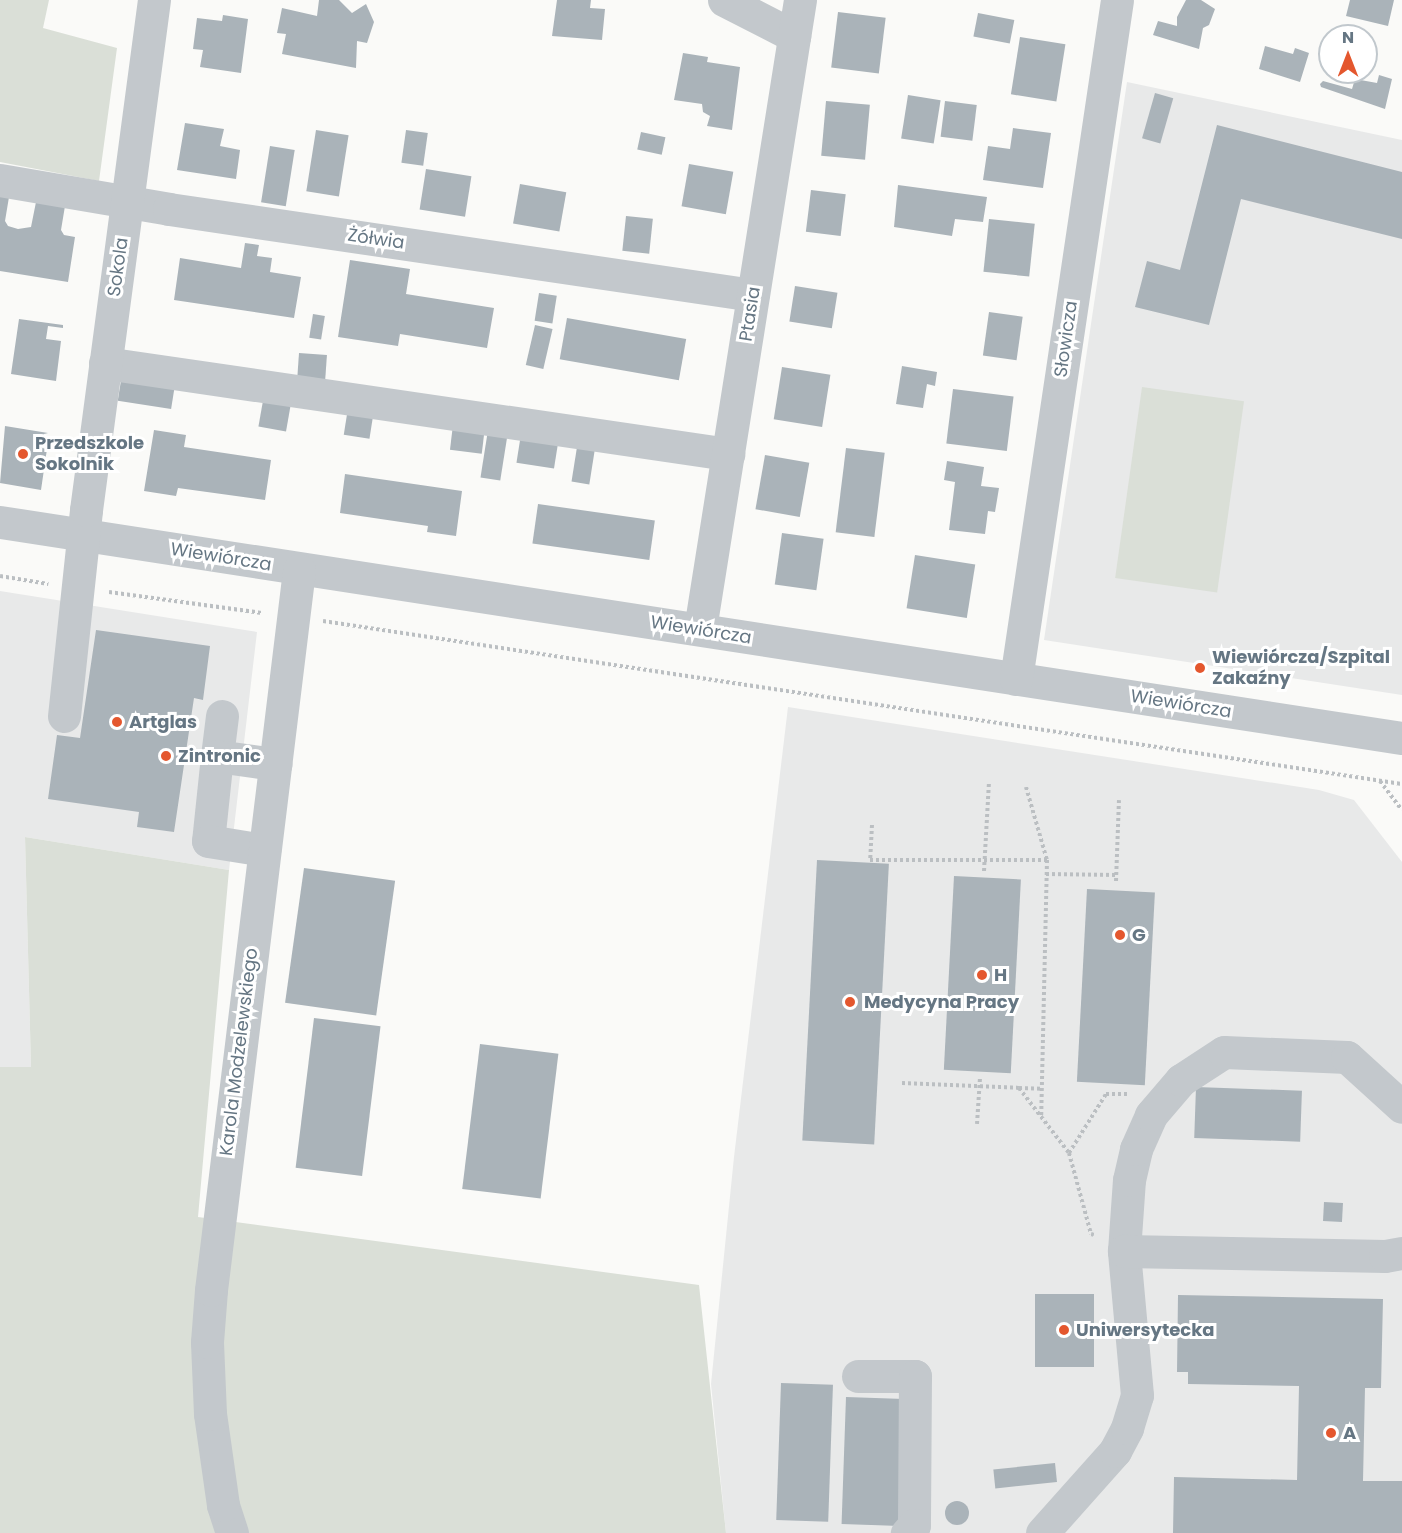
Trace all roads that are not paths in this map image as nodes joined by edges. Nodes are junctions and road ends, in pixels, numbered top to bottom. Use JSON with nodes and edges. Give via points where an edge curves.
{"nodes":[{"id":1,"x":154,"y":0,"type":"edge"},
{"id":2,"x":723,"y":0,"type":"edge"},
{"id":3,"x":800,"y":0,"type":"edge"},
{"id":4,"x":1117,"y":0,"type":"edge"},
{"id":5,"x":794,"y":36,"type":"junction"},
{"id":6,"x":0,"y":180,"type":"edge"},
{"id":7,"x":127,"y":202,"type":"junction"},
{"id":8,"x":753,"y":295,"type":"junction"},
{"id":9,"x":105,"y":363,"type":"junction"},
{"id":10,"x":728,"y":454,"type":"junction"},
{"id":11,"x":0,"y":522,"type":"edge"},
{"id":12,"x":83,"y":535,"type":"junction"},
{"id":13,"x":299,"y":570,"type":"junction"},
{"id":14,"x":700,"y":629,"type":"junction"},
{"id":15,"x":1016,"y":679,"type":"junction"},
{"id":16,"x":64,"y":716,"type":"dead end"},
{"id":17,"x":222,"y":716,"type":"dead end"},
{"id":18,"x":1402,"y":738,"type":"edge"},
{"id":19,"x":217,"y":756,"type":"junction"},
{"id":20,"x":275,"y":764,"type":"junction"},
{"id":21,"x":264,"y":850,"type":"junction"},
{"id":22,"x":1402,"y":1107,"type":"edge"},
{"id":23,"x":1124,"y":1251,"type":"junction"},
{"id":24,"x":1402,"y":1253,"type":"edge"},
{"id":25,"x":858,"y":1376,"type":"dead end"},
{"id":26,"x":232,"y":1533,"type":"edge"},
{"id":27,"x":907,"y":1533,"type":"edge"},
{"id":28,"x":1042,"y":1533,"type":"edge"}],
"edges":[{"from":1,"to":7,"type":"street","name":"Sokola"},
{"from":2,"to":5,"type":"street"},
{"from":3,"to":5,"type":"street","name":"Ptasia"},
{"from":4,"to":15,"type":"street","name":"Słowicza"},
{"from":5,"to":8,"type":"street","name":"Ptasia"},
{"from":6,"to":7,"type":"street","name":"Żółwia"},
{"from":7,"to":8,"type":"street","name":"Żółwia"},
{"from":7,"to":9,"type":"street","name":"Sokola"},
{"from":8,"to":10,"type":"street","name":"Ptasia"},
{"from":9,"to":10,"type":"street"},
{"from":9,"to":12,"type":"street","name":"Sokola"},
{"from":10,"to":14,"type":"street","name":"Ptasia"},
{"from":11,"to":12,"type":"street","name":"Wiewiórcza"},
{"from":12,"to":13,"type":"street","name":"Wiewiórcza"},
{"from":12,"to":16,"type":"street","name":"Sokola"},
{"from":13,"to":14,"type":"street","name":"Wiewiórcza"},
{"from":13,"to":20,"type":"street","name":"Karola Modzelewskiego"},
{"from":14,"to":15,"type":"street","name":"Wiewiórcza"},
{"from":15,"to":18,"type":"street","name":"Wiewiórcza"},
{"from":17,"to":19,"type":"street"},
{"from":19,"to":20,"type":"street"},
{"from":19,"to":21,"type":"street","via":[[208,841]]},
{"from":20,"to":21,"type":"street","name":"Karola Modzelewskiego"},
{"from":21,"to":26,"type":"street","name":"Karola Modzelewskiego","via":[[207,1342],[210,1414],[223,1505]]},
{"from":22,"to":23,"type":"street","via":[[1347,1057],[1224,1052],[1181,1080],[1151,1115],[1136,1149],[1129,1180]]},
{"from":23,"to":24,"type":"street","via":[[1385,1256]]},
{"from":23,"to":28,"type":"street","via":[[1137,1395],[1115,1451]]},
{"from":25,"to":27,"type":"street","via":[[915,1376],[914,1526]]}]}
